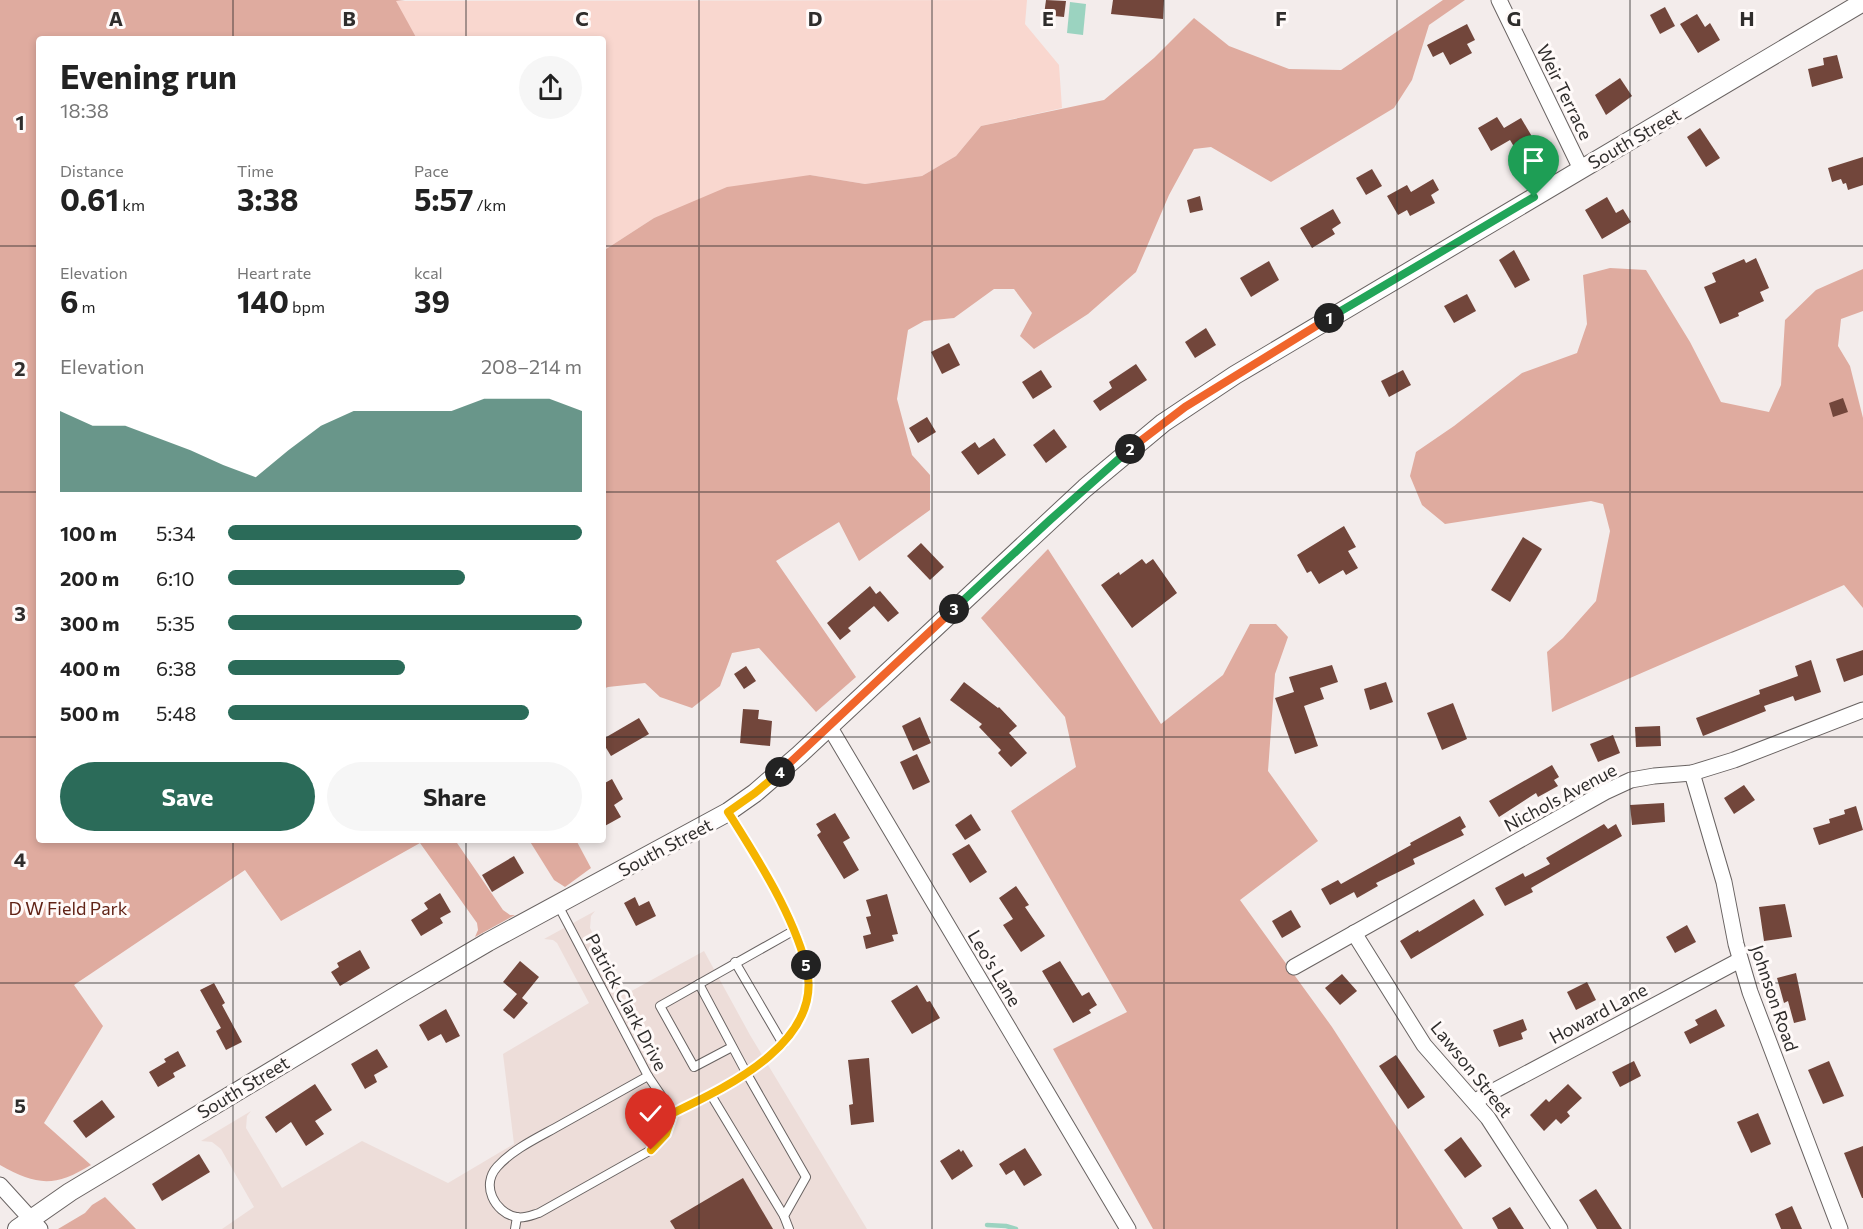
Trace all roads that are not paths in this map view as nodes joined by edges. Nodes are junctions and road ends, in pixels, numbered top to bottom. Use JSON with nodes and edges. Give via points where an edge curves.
{"nodes":[{"id":1,"x":1499,"y":0,"type":"edge"},
{"id":2,"x":1863,"y":2,"type":"edge"},
{"id":3,"x":1581,"y":169,"type":"junction"},
{"id":4,"x":1863,"y":710,"type":"edge"},
{"id":5,"x":829,"y":726,"type":"junction"},
{"id":6,"x":1692,"y":773,"type":"junction"},
{"id":7,"x":728,"y":812,"type":"junction"},
{"id":8,"x":558,"y":904,"type":"junction"},
{"id":9,"x":793,"y":931,"type":"junction"},
{"id":10,"x":1354,"y":933,"type":"junction"},
{"id":11,"x":1740,"y":960,"type":"junction"},
{"id":12,"x":735,"y":962,"type":"junction"},
{"id":13,"x":1294,"y":967,"type":"dead end"},
{"id":14,"x":699,"y":984,"type":"junction"},
{"id":15,"x":783,"y":1044,"type":"junction"},
{"id":16,"x":732,"y":1047,"type":"junction"},
{"id":17,"x":747,"y":1074,"type":"junction"},
{"id":18,"x":648,"y":1076,"type":"junction"},
{"id":19,"x":711,"y":1095,"type":"junction"},
{"id":20,"x":1475,"y":1101,"type":"junction"},
{"id":21,"x":673,"y":1113,"type":"junction"},
{"id":22,"x":0,"y":1185,"type":"edge"},
{"id":23,"x":784,"y":1216,"type":"junction"},
{"id":24,"x":517,"y":1217,"type":"junction"},
{"id":25,"x":30,"y":1226,"type":"edge"},
{"id":26,"x":515,"y":1229,"type":"edge"},
{"id":27,"x":789,"y":1229,"type":"edge"},
{"id":28,"x":1128,"y":1229,"type":"edge"},
{"id":29,"x":1560,"y":1229,"type":"edge"},
{"id":30,"x":1840,"y":1229,"type":"edge"}],
"edges":[{"from":1,"to":3,"type":"street","name":"Weir Terrace"},
{"from":2,"to":3,"type":"street","name":"South Street"},
{"from":3,"to":5,"type":"street","name":"South Street","via":[[1262,358],[1163,423],[1077,495]]},
{"from":4,"to":6,"type":"street","name":"Nichols Avenue"},
{"from":5,"to":7,"type":"street","name":"South Street","via":[[762,787]]},
{"from":5,"to":28,"type":"street","name":"Leo's Lane"},
{"from":6,"to":10,"type":"street","name":"Nichols Avenue","via":[[1631,780],[1605,792]]},
{"from":6,"to":11,"type":"street","name":"Johnson Road","via":[[1724,882]]},
{"from":7,"to":8,"type":"street","name":"South Street"},
{"from":7,"to":9,"type":"lane"},
{"from":8,"to":18,"type":"lane","name":"Patrick Clark Drive"},
{"from":8,"to":25,"type":"street","name":"South Street","via":[[70,1192]]},
{"from":9,"to":12,"type":"lane"},
{"from":9,"to":15,"type":"lane","via":[[808,971],[808,985],[804,1011]]},
{"from":10,"to":13,"type":"street","name":"Nichols Avenue"},
{"from":10,"to":20,"type":"street","name":"Lawson Street","via":[[1424,1045]]},
{"from":11,"to":20,"type":"street","name":"Howard Lane"},
{"from":11,"to":30,"type":"street","name":"Johnson Road"},
{"from":12,"to":14,"type":"lane"},
{"from":12,"to":15,"type":"lane"},
{"from":14,"to":16,"type":"lane"},
{"from":14,"to":16,"type":"lane","via":[[660,1006],[694,1067]]},
{"from":15,"to":17,"type":"lane"},
{"from":16,"to":17,"type":"lane"},
{"from":17,"to":19,"type":"lane"},
{"from":17,"to":23,"type":"lane","via":[[806,1177]]},
{"from":18,"to":21,"type":"lane","name":"Patrick Clark Drive"},
{"from":18,"to":24,"type":"lane","via":[[521,1148],[497,1167],[490,1182],[491,1198]]},
{"from":19,"to":21,"type":"lane"},
{"from":19,"to":23,"type":"lane"},
{"from":20,"to":29,"type":"street","name":"Lawson Street"},
{"from":21,"to":24,"type":"lane","via":[[666,1134],[651,1150],[539,1213]]},
{"from":22,"to":25,"type":"street"},
{"from":23,"to":27,"type":"lane"},
{"from":24,"to":26,"type":"lane"}]}
